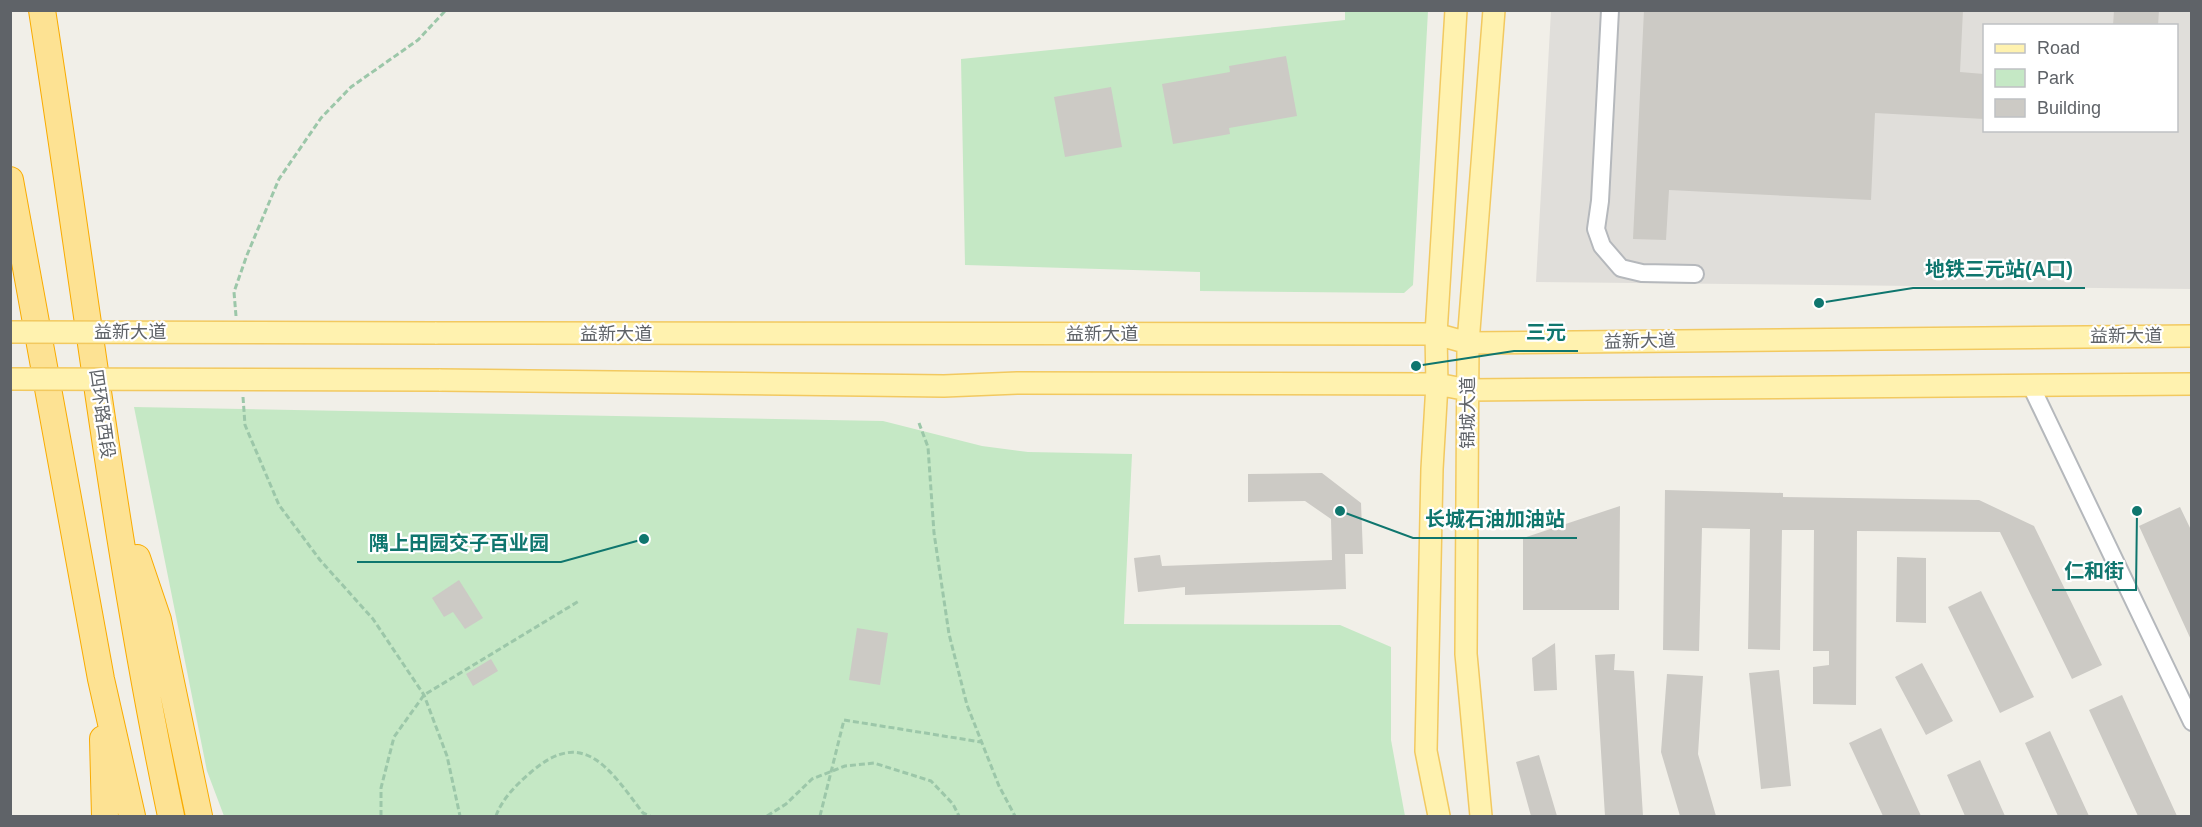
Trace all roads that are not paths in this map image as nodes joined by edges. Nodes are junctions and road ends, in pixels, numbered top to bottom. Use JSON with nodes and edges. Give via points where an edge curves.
{"nodes":[{"id":1,"x":42,"y":10,"type":"edge"},
{"id":2,"x":1456,"y":10,"type":"edge"},
{"id":3,"x":1494,"y":10,"type":"edge"},
{"id":4,"x":1610,"y":10,"type":"edge"},
{"id":5,"x":10,"y":180,"type":"edge"},
{"id":6,"x":1695,"y":274,"type":"dead end"},
{"id":7,"x":10,"y":332,"type":"edge"},
{"id":8,"x":1436,"y":334,"type":"junction"},
{"id":9,"x":2192,"y":336,"type":"edge"},
{"id":10,"x":1468,"y":343,"type":"junction"},
{"id":11,"x":10,"y":379,"type":"edge"},
{"id":12,"x":1437,"y":384,"type":"junction"},
{"id":13,"x":2192,"y":384,"type":"edge"},
{"id":14,"x":2031,"y":386,"type":"junction"},
{"id":15,"x":1468,"y":390,"type":"junction"},
{"id":16,"x":112,"y":487,"type":"junction"},
{"id":17,"x":101,"y":679,"type":"junction"},
{"id":18,"x":2192,"y":722,"type":"edge"},
{"id":19,"x":105,"y":816,"type":"edge"},
{"id":20,"x":132,"y":816,"type":"edge"},
{"id":21,"x":171,"y":816,"type":"edge"},
{"id":22,"x":199,"y":816,"type":"edge"},
{"id":23,"x":1439,"y":816,"type":"edge"},
{"id":24,"x":1480,"y":816,"type":"edge"}],
"edges":[{"from":1,"to":16,"type":"highway","name":"四环路西段"},
{"from":2,"to":8,"type":"main road","name":"锦城大道"},
{"from":3,"to":10,"type":"main road","name":"锦城大道"},
{"from":4,"to":6,"type":"street","via":[[1596,229],[1602,246],[1621,268],[1642,273]]},
{"from":5,"to":17,"type":"highway"},
{"from":7,"to":8,"type":"main road","name":"益新大道","bridge":true},
{"from":8,"to":10,"type":"main road","name":"益新大道"},
{"from":8,"to":12,"type":"main road","name":"锦城大道"},
{"from":9,"to":10,"type":"main road","name":"益新大道"},
{"from":10,"to":15,"type":"main road","name":"锦城大道"},
{"from":11,"to":12,"type":"main road","bridge":true,"via":[[944,386]]},
{"from":12,"to":15,"type":"main road"},
{"from":12,"to":23,"type":"main road","name":"锦城大道","via":[[1426,751]]},
{"from":13,"to":14,"type":"main road"},
{"from":14,"to":15,"type":"main road"},
{"from":14,"to":18,"type":"street"},
{"from":15,"to":24,"type":"main road","name":"锦城大道","via":[[1466,654]]},
{"from":16,"to":21,"type":"highway","name":"四环路西段"},
{"from":16,"to":22,"type":"highway","via":[[158,620]]},
{"from":17,"to":19,"type":"highway"},
{"from":17,"to":20,"type":"highway"}]}
